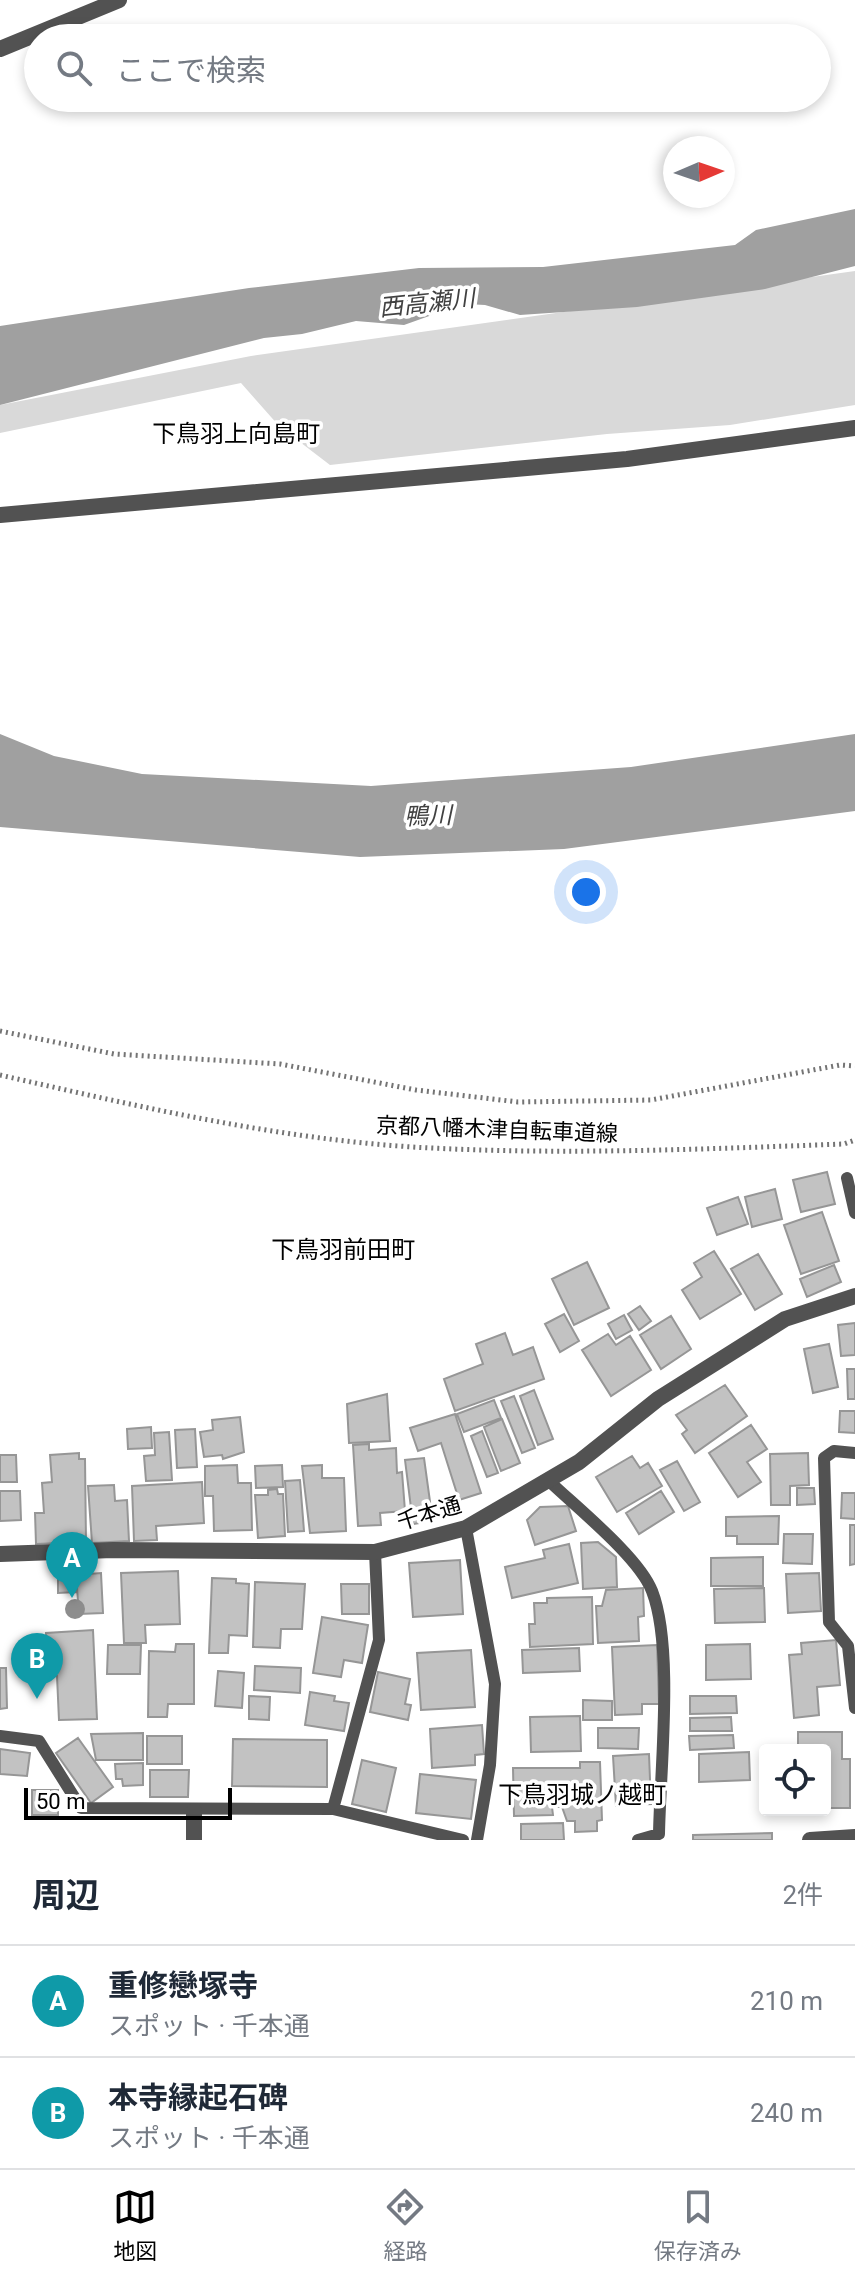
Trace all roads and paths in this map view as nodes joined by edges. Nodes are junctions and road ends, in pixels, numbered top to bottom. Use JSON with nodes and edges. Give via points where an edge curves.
{"nodes":[{"id":1,"x":119,"y":0,"type":"edge"},
{"id":2,"x":61,"y":24,"type":"edge"},
{"id":3,"x":24,"y":39,"type":"edge"},
{"id":4,"x":0,"y":49,"type":"edge"},
{"id":5,"x":855,"y":428,"type":"edge"},
{"id":6,"x":0,"y":515,"type":"edge"},
{"id":7,"x":0,"y":1031,"type":"edge"},
{"id":8,"x":855,"y":1066,"type":"edge"},
{"id":9,"x":0,"y":1075,"type":"edge"},
{"id":10,"x":855,"y":1140,"type":"edge"},
{"id":11,"x":847,"y":1178,"type":"dead end"},
{"id":12,"x":855,"y":1213,"type":"edge"},
{"id":13,"x":855,"y":1296,"type":"edge"},
{"id":14,"x":855,"y":1453,"type":"edge"},
{"id":15,"x":548,"y":1480,"type":"junction"},
{"id":16,"x":466,"y":1528,"type":"junction"},
{"id":17,"x":375,"y":1552,"type":"junction"},
{"id":18,"x":0,"y":1554,"type":"edge"},
{"id":19,"x":851,"y":1646,"type":"edge"},
{"id":20,"x":855,"y":1708,"type":"edge"},
{"id":21,"x":0,"y":1736,"type":"edge"},
{"id":22,"x":333,"y":1809,"type":"junction"},
{"id":23,"x":194,"y":1811,"type":"junction"},
{"id":24,"x":855,"y":1837,"type":"edge"},
{"id":25,"x":194,"y":1840,"type":"edge"},
{"id":26,"x":463,"y":1840,"type":"edge"},
{"id":27,"x":477,"y":1840,"type":"edge"},
{"id":28,"x":638,"y":1840,"type":"edge"},
{"id":29,"x":810,"y":1840,"type":"edge"}],
"edges":[{"from":1,"to":2,"type":"street"},
{"from":3,"to":4,"type":"street"},
{"from":5,"to":6,"type":"street","via":[[612,460]]},
{"from":7,"to":8,"type":"path","via":[[114,1054],[280,1064],[416,1090],[518,1102],[651,1100]]},
{"from":9,"to":10,"type":"path","name":"京都八幡木津自転車道線","via":[[153,1110],[429,1148],[619,1151]]},
{"from":11,"to":12,"type":"lane"},
{"from":13,"to":15,"type":"street","name":"千本通","via":[[785,1319],[658,1399]]},
{"from":14,"to":19,"type":"lane","via":[[834,1451],[824,1458],[829,1622]]},
{"from":15,"to":16,"type":"street","name":"千本通"},
{"from":15,"to":28,"type":"lane","via":[[638,1567],[652,1590],[663,1641],[659,1834]]},
{"from":16,"to":17,"type":"street","name":"千本通"},
{"from":16,"to":27,"type":"lane","via":[[495,1684],[490,1765]]},
{"from":17,"to":18,"type":"street","name":"千本通"},
{"from":17,"to":22,"type":"lane","via":[[379,1640]]},
{"from":19,"to":20,"type":"lane"},
{"from":21,"to":23,"type":"lane","via":[[39,1741],[81,1808]]},
{"from":22,"to":23,"type":"lane"},
{"from":22,"to":26,"type":"lane"},
{"from":23,"to":25,"type":"street"},
{"from":24,"to":29,"type":"street"}]}
